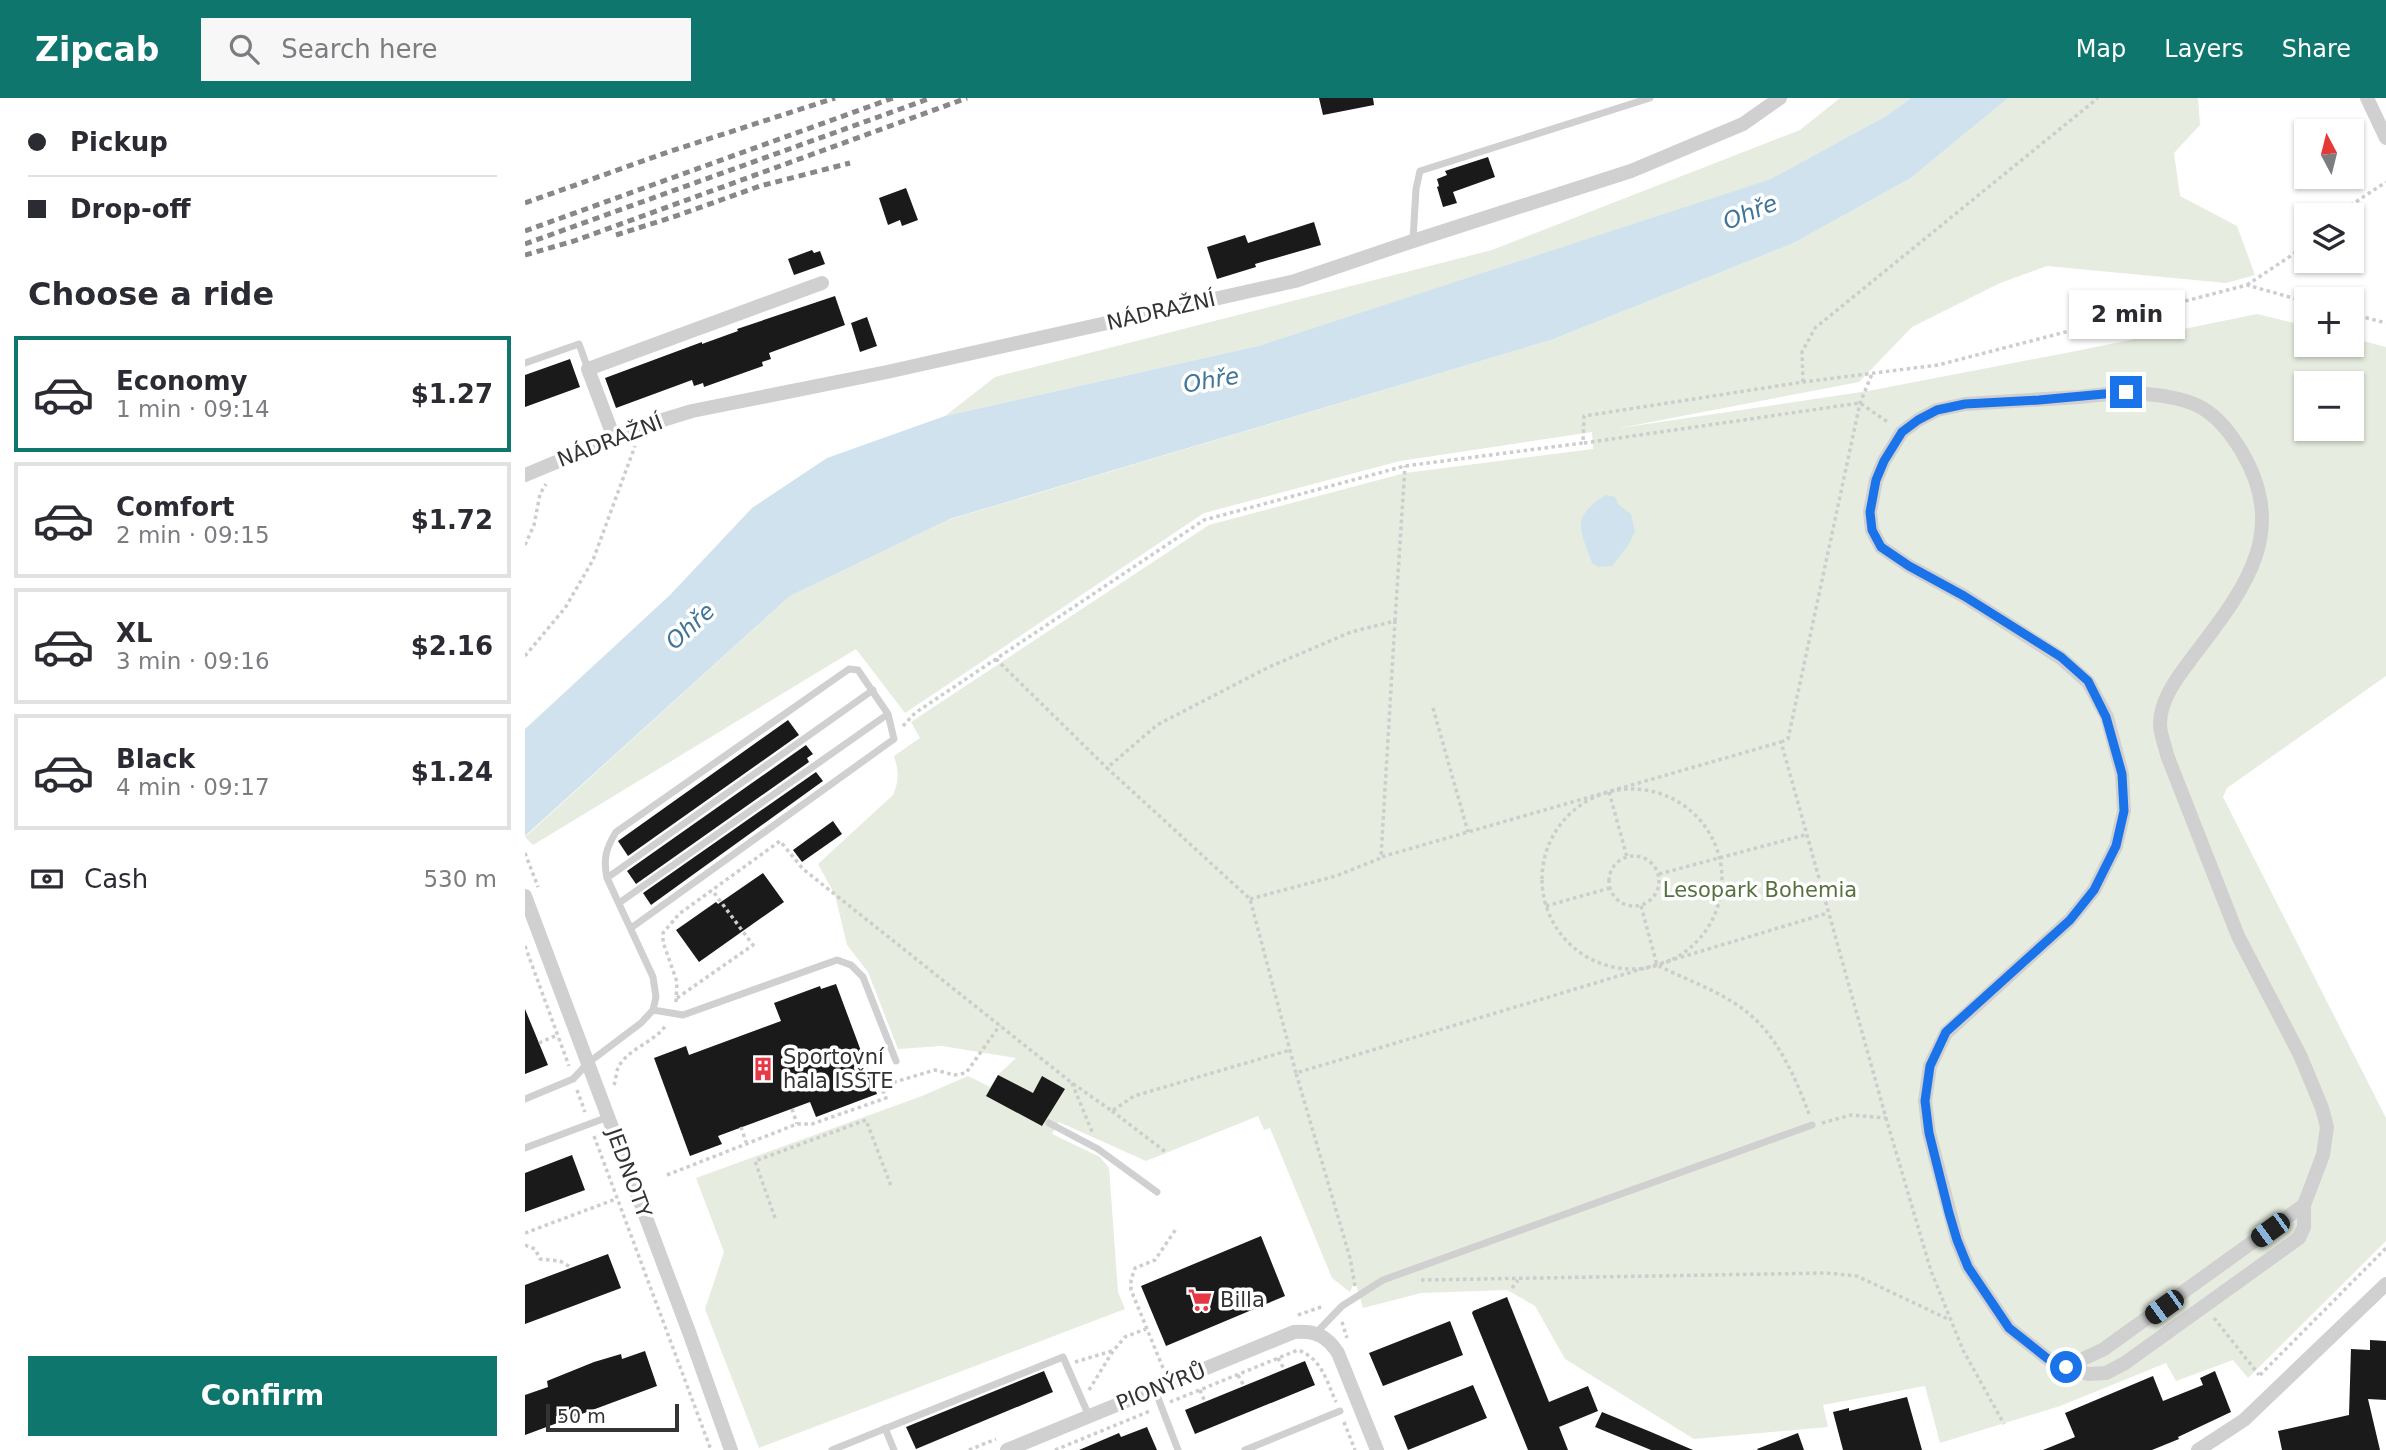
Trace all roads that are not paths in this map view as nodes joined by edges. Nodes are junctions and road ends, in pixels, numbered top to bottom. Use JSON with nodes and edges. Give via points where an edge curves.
{"nodes":[{"id":1,"x":1650,"y":98,"type":"edge"},
{"id":2,"x":1780,"y":98,"type":"edge"},
{"id":3,"x":2367,"y":98,"type":"edge"},
{"id":4,"x":2385,"y":132,"type":"edge"},
{"id":5,"x":1413,"y":241,"type":"junction"},
{"id":6,"x":822,"y":283,"type":"dead end"},
{"id":7,"x":525,"y":363,"type":"edge"},
{"id":8,"x":588,"y":369,"type":"junction"},
{"id":9,"x":614,"y":438,"type":"junction"},
{"id":10,"x":525,"y":475,"type":"edge"},
{"id":11,"x":873,"y":690,"type":"junction"},
{"id":12,"x":888,"y":714,"type":"junction"},
{"id":13,"x":607,"y":878,"type":"junction"},
{"id":14,"x":525,"y":896,"type":"edge"},
{"id":15,"x":619,"y":903,"type":"junction"},
{"id":16,"x":631,"y":928,"type":"junction"},
{"id":17,"x":653,"y":1010,"type":"junction"},
{"id":18,"x":896,"y":1061,"type":"dead end"},
{"id":19,"x":588,"y":1063,"type":"junction"},
{"id":20,"x":525,"y":1099,"type":"edge"},
{"id":21,"x":608,"y":1117,"type":"junction"},
{"id":22,"x":1049,"y":1123,"type":"dead end"},
{"id":23,"x":1812,"y":1125,"type":"road end"},
{"id":24,"x":525,"y":1148,"type":"edge"},
{"id":25,"x":1157,"y":1192,"type":"dead end"},
{"id":26,"x":2304,"y":1205,"type":"junction"},
{"id":27,"x":2386,"y":1284,"type":"edge"},
{"id":28,"x":1316,"y":1333,"type":"junction"},
{"id":29,"x":2066,"y":1367,"type":"junction"},
{"id":30,"x":1155,"y":1390,"type":"junction"},
{"id":31,"x":1340,"y":1411,"type":"road end"},
{"id":32,"x":1089,"y":1416,"type":"junction"},
{"id":33,"x":885,"y":1428,"type":"junction"},
{"id":34,"x":731,"y":1450,"type":"edge"},
{"id":35,"x":832,"y":1450,"type":"edge"},
{"id":36,"x":894,"y":1450,"type":"edge"},
{"id":37,"x":1007,"y":1450,"type":"edge"},
{"id":38,"x":1178,"y":1450,"type":"edge"},
{"id":39,"x":1245,"y":1450,"type":"edge"},
{"id":40,"x":1377,"y":1450,"type":"edge"},
{"id":41,"x":2198,"y":1450,"type":"edge"}],
"edges":[{"from":1,"to":5,"type":"lane","via":[[1420,171]]},
{"from":2,"to":5,"type":"street","name":"NÁDRAŽNÍ","via":[[1743,124],[1631,171]]},
{"from":3,"to":4,"type":"street"},
{"from":5,"to":9,"type":"street","name":"NÁDRAŽNÍ","via":[[1295,281],[692,411]]},
{"from":6,"to":8,"type":"street"},
{"from":7,"to":8,"type":"lane","via":[[579,344]]},
{"from":8,"to":9,"type":"street"},
{"from":9,"to":10,"type":"street","name":"NÁDRAŽNÍ"},
{"from":11,"to":12,"type":"lane"},
{"from":11,"to":13,"type":"lane"},
{"from":11,"to":13,"type":"lane","via":[[858,670],[849,669],[616,832],[607,847]]},
{"from":12,"to":15,"type":"lane"},
{"from":12,"to":16,"type":"lane","via":[[894,739]]},
{"from":13,"to":15,"type":"lane"},
{"from":14,"to":19,"type":"street","name":"JEDNOTY"},
{"from":15,"to":16,"type":"lane"},
{"from":16,"to":17,"type":"lane","via":[[653,977]]},
{"from":17,"to":18,"type":"lane","via":[[683,1015],[837,960],[863,977]]},
{"from":17,"to":19,"type":"lane"},
{"from":19,"to":20,"type":"lane","via":[[573,1079]]},
{"from":19,"to":21,"type":"street","name":"JEDNOTY"},
{"from":21,"to":24,"type":"lane"},
{"from":21,"to":34,"type":"street","name":"JEDNOTY"},
{"from":22,"to":25,"type":"lane","via":[[1098,1149]]},
{"from":23,"to":28,"type":"lane","via":[[1383,1280],[1342,1306]]},
{"from":26,"to":29,"type":"street","via":[[2104,1349]]},
{"from":26,"to":29,"type":"street","via":[[2299,1238],[2125,1363],[2097,1374]]},
{"from":26,"to":29,"type":"street","via":[[2323,1154],[2327,1127],[2322,1108],[2238,936],[2167,755],[2160,724],[2164,703],[2179,674],[2229,608],[2257,556],[2261,501],[2252,469],[2217,418],[2194,403],[2126,392],[1937,410],[1902,432],[1884,461],[1870,512],[1872,530],[1881,547],[2061,657],[2088,681],[2106,717],[2122,774],[2124,811],[2116,846],[2094,890],[2070,920],[1946,1032],[1930,1066],[1925,1101],[1949,1213],[1968,1267],[2009,1328],[2048,1359]]},
{"from":27,"to":41,"type":"street","via":[[2244,1420]]},
{"from":28,"to":30,"type":"street","name":"PIONÝRŮ","via":[[1294,1332]]},
{"from":28,"to":40,"type":"street","via":[[1338,1353]]},
{"from":30,"to":32,"type":"street","name":"PIONÝRŮ"},
{"from":30,"to":38,"type":"lane"},
{"from":31,"to":39,"type":"lane"},
{"from":32,"to":33,"type":"lane","via":[[1063,1357]]},
{"from":32,"to":37,"type":"street","name":"PIONÝRŮ"},
{"from":33,"to":35,"type":"lane"},
{"from":33,"to":36,"type":"lane"}]}
